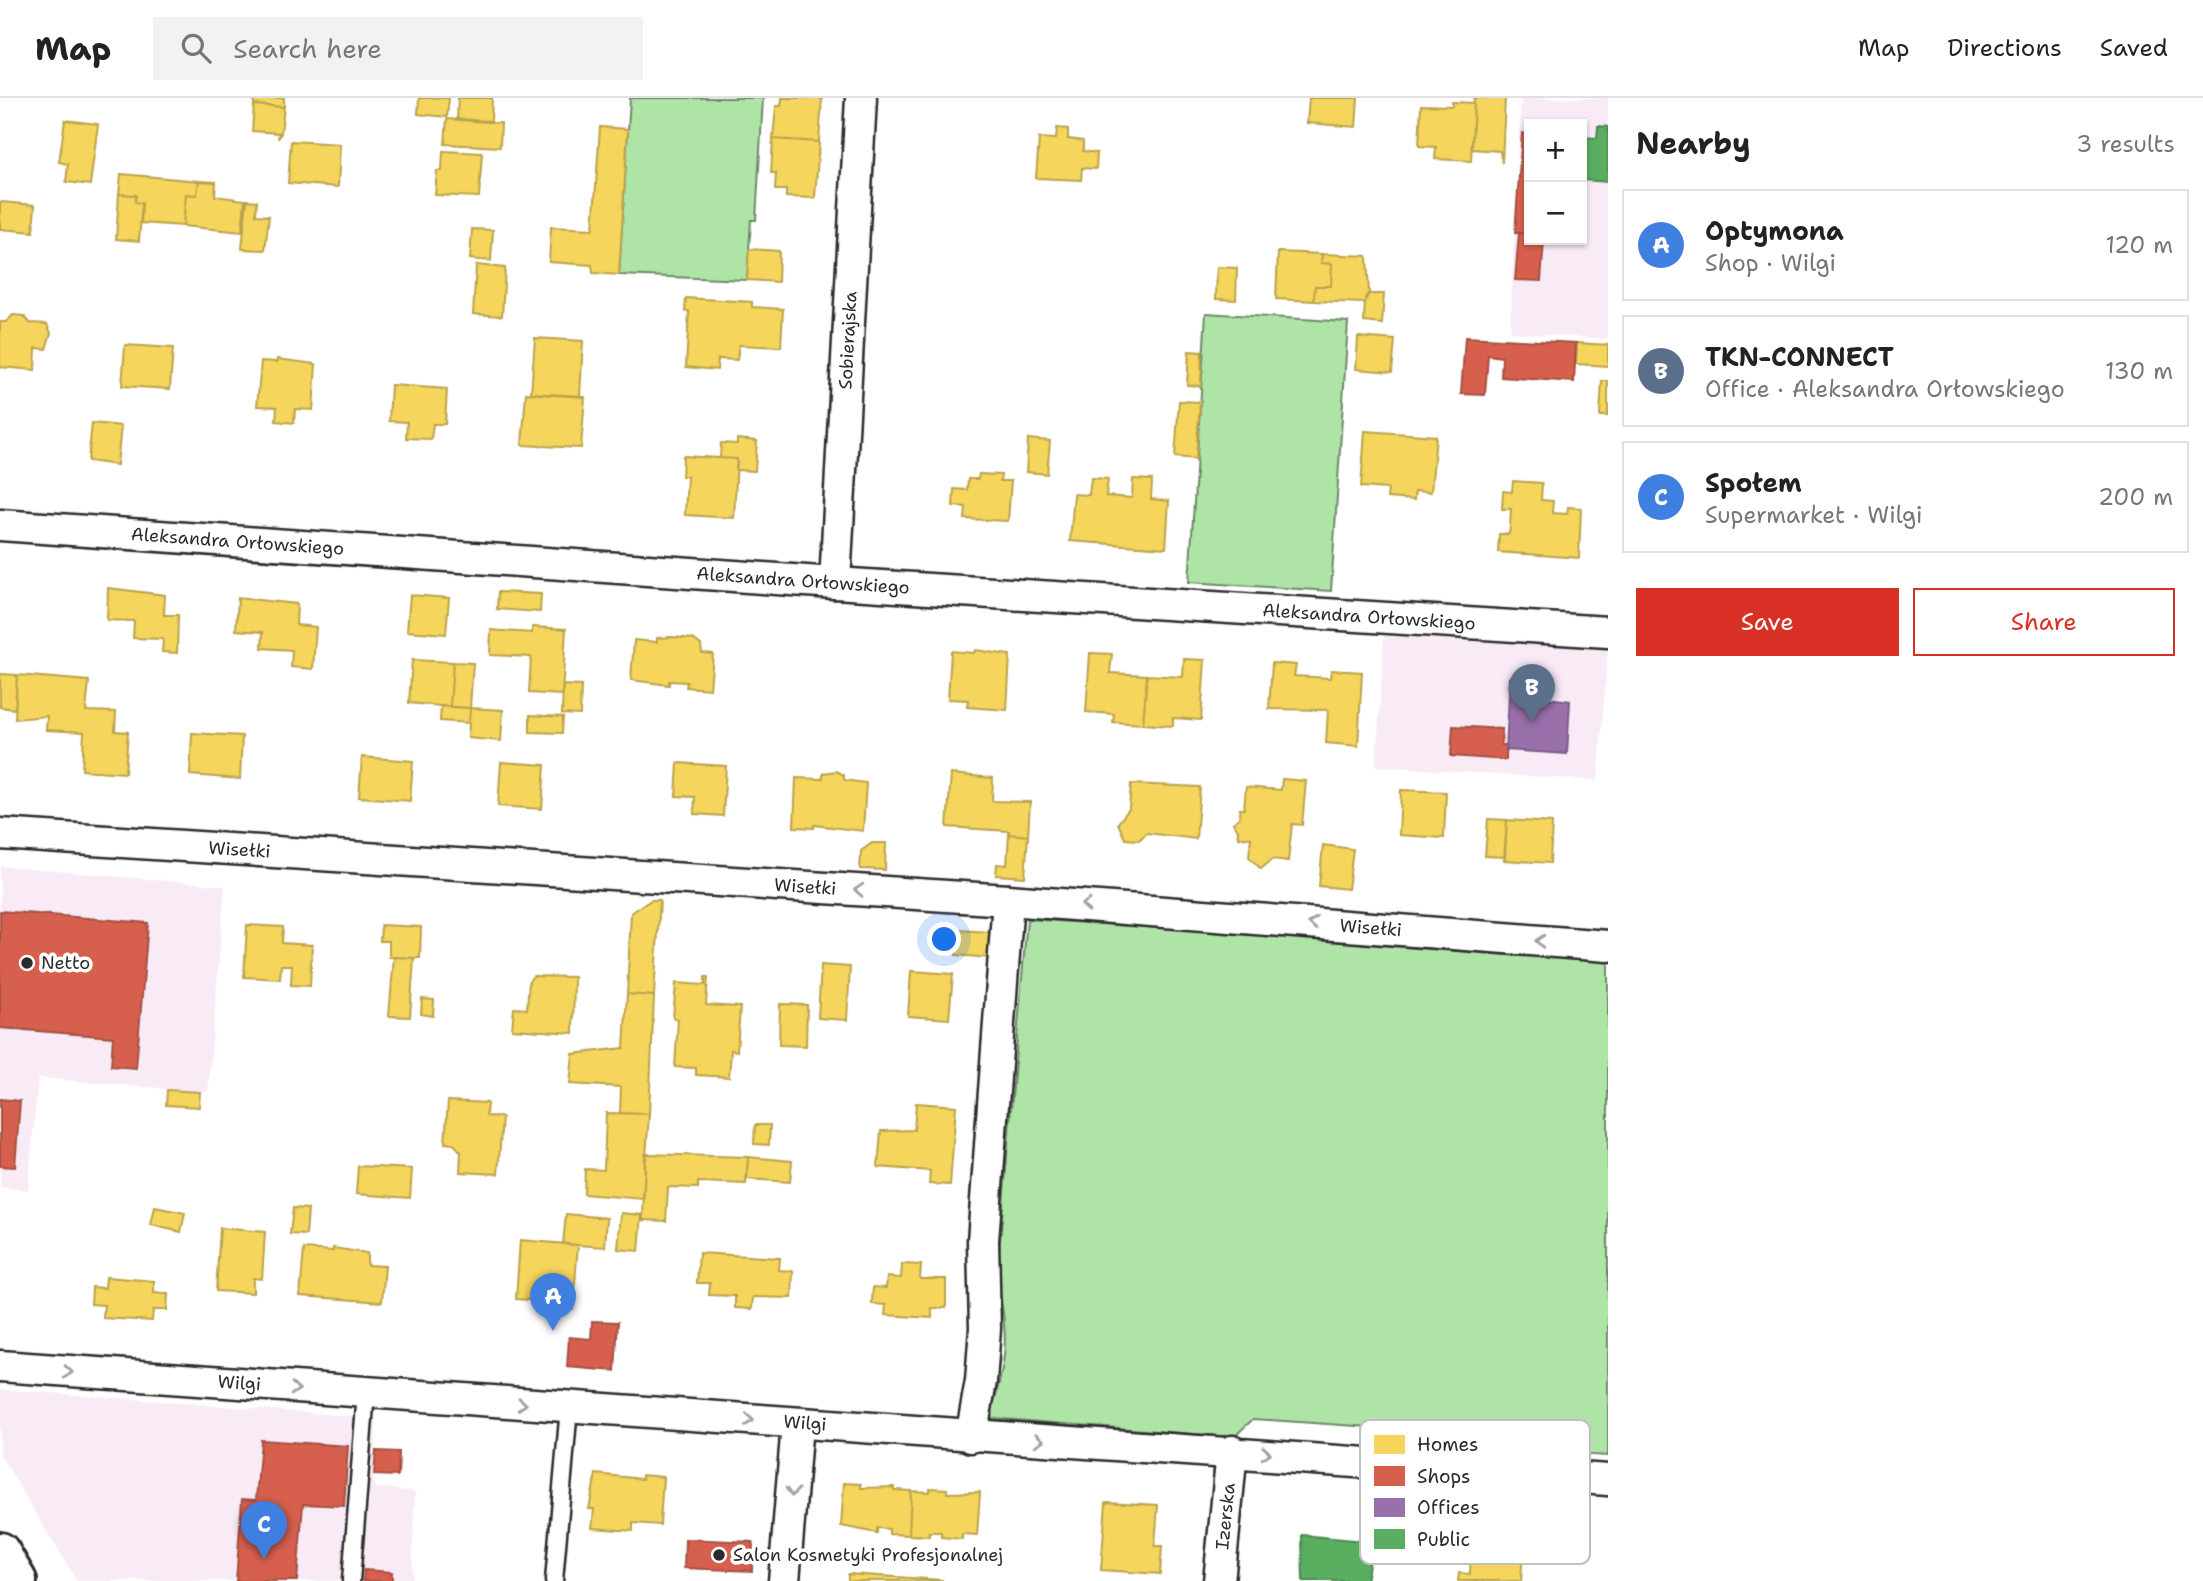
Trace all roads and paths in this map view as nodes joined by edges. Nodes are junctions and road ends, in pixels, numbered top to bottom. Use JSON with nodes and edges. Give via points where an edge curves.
{"nodes":[{"id":1,"x":861,"y":98,"type":"edge"},
{"id":2,"x":0,"y":525,"type":"edge"},
{"id":3,"x":835,"y":583,"type":"junction"},
{"id":4,"x":1608,"y":632,"type":"edge"},
{"id":5,"x":0,"y":834,"type":"edge"},
{"id":6,"x":1008,"y":900,"type":"junction"},
{"id":7,"x":1608,"y":946,"type":"edge"},
{"id":8,"x":0,"y":1366,"type":"edge"},
{"id":9,"x":366,"y":1393,"type":"junction"},
{"id":10,"x":569,"y":1407,"type":"junction"},
{"id":11,"x":797,"y":1424,"type":"junction"},
{"id":12,"x":971,"y":1437,"type":"junction"},
{"id":13,"x":1232,"y":1451,"type":"junction"},
{"id":14,"x":1360,"y":1461,"type":"edge"},
{"id":15,"x":1590,"y":1479,"type":"edge"},
{"id":16,"x":1608,"y":1480,"type":"edge"},
{"id":17,"x":0,"y":1552,"type":"edge"},
{"id":18,"x":17,"y":1581,"type":"edge"},
{"id":19,"x":351,"y":1581,"type":"edge"},
{"id":20,"x":554,"y":1581,"type":"edge"},
{"id":21,"x":784,"y":1581,"type":"edge"},
{"id":22,"x":1219,"y":1581,"type":"edge"}],
"edges":[{"from":1,"to":3,"type":"street","name":"Sobierajska"},
{"from":2,"to":3,"type":"street","name":"Aleksandra Orłowskiego"},
{"from":3,"to":4,"type":"street","name":"Aleksandra Orłowskiego"},
{"from":6,"to":5,"type":"street","name":"Wisełki","one_way":true},
{"from":7,"to":6,"type":"street","name":"Wisełki","one_way":true},
{"from":6,"to":12,"type":"street","via":[[983,1241],[985,1328]]},
{"from":8,"to":9,"type":"street","name":"Wilgi","one_way":true},
{"from":9,"to":10,"type":"street","name":"Wilgi","one_way":true},
{"from":9,"to":19,"type":"lane"},
{"from":10,"to":11,"type":"street","name":"Wilgi","one_way":true},
{"from":10,"to":20,"type":"lane"},
{"from":11,"to":12,"type":"street","name":"Wilgi"},
{"from":11,"to":21,"type":"street","one_way":true},
{"from":12,"to":13,"type":"street","name":"Wilgi","one_way":true},
{"from":13,"to":14,"type":"street","name":"Wilgi","one_way":true},
{"from":13,"to":22,"type":"street","name":"Izerska"},
{"from":15,"to":16,"type":"street","name":"Wilgi","one_way":true},
{"from":17,"to":18,"type":"main road"}]}
